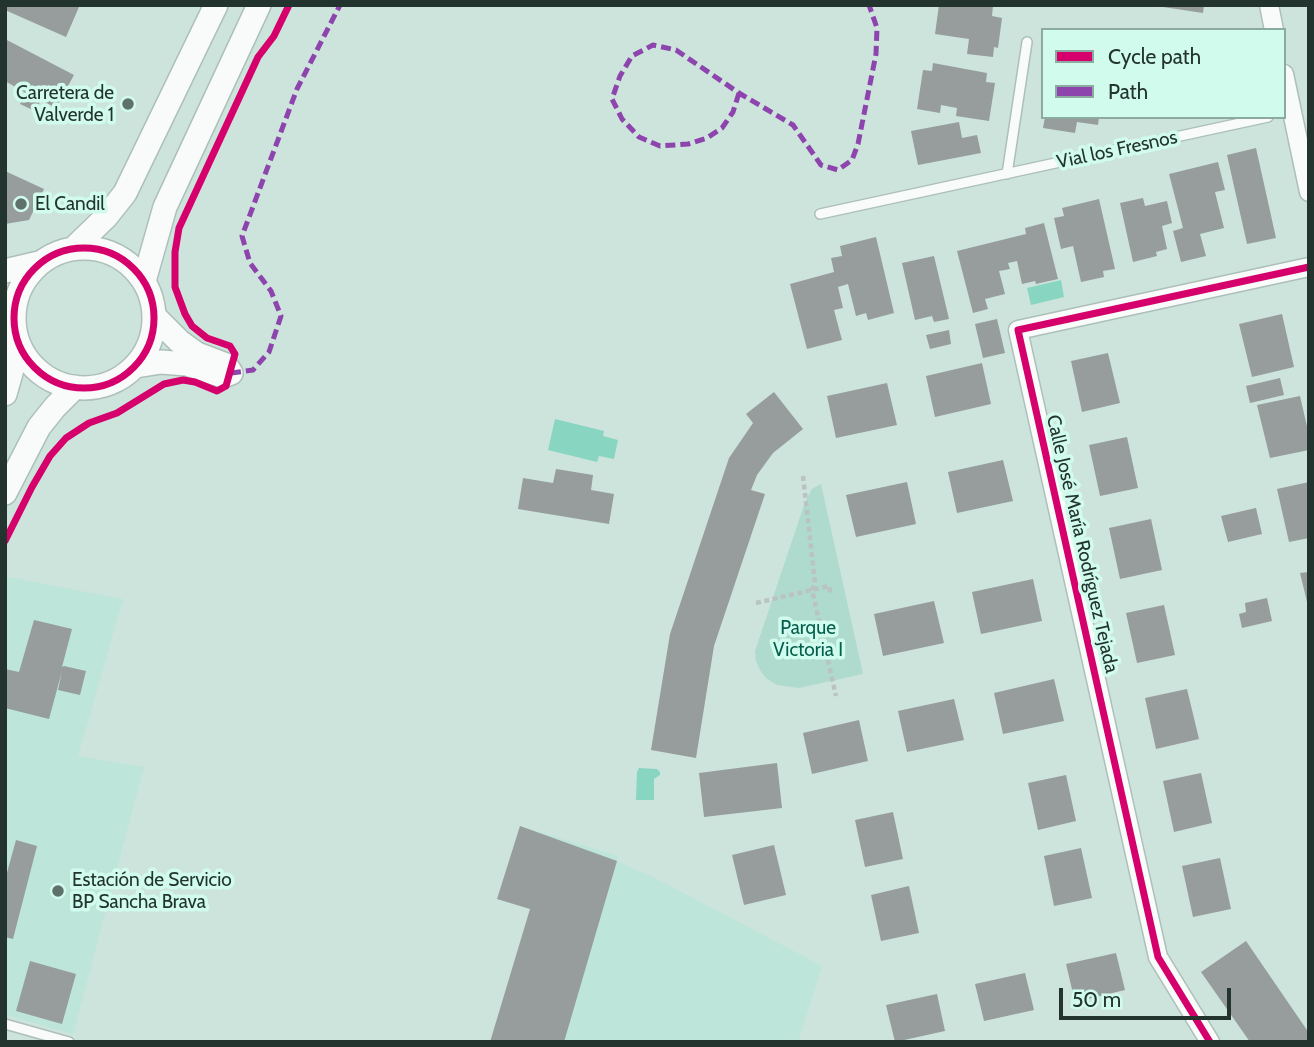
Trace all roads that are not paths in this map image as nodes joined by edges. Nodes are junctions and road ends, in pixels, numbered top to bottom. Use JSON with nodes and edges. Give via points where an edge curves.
{"nodes":[{"id":1,"x":216,"y":5,"type":"edge"},
{"id":2,"x":258,"y":5,"type":"edge"},
{"id":3,"x":1269,"y":5,"type":"edge"},
{"id":4,"x":1275,"y":28,"type":"edge"},
{"id":5,"x":1027,"y":42,"type":"dead end"},
{"id":6,"x":1286,"y":94,"type":"edge"},
{"id":7,"x":1288,"y":113,"type":"edge"},
{"id":8,"x":1259,"y":119,"type":"edge"},
{"id":9,"x":1007,"y":174,"type":"junction"},
{"id":10,"x":1309,"y":192,"type":"edge"},
{"id":11,"x":820,"y":214,"type":"dead end"},
{"id":12,"x":74,"y":248,"type":"junction"},
{"id":13,"x":39,"y":263,"type":"junction"},
{"id":14,"x":1309,"y":267,"type":"edge"},
{"id":15,"x":5,"y":271,"type":"edge"},
{"id":16,"x":144,"y":281,"type":"junction"},
{"id":17,"x":155,"y":317,"type":"junction"},
{"id":18,"x":13,"y":326,"type":"edge"},
{"id":19,"x":136,"y":366,"type":"junction"},
{"id":20,"x":75,"y":387,"type":"junction"},
{"id":21,"x":5,"y":394,"type":"edge"},
{"id":22,"x":5,"y":493,"type":"edge"},
{"id":23,"x":5,"y":1024,"type":"edge"},
{"id":24,"x":69,"y":1042,"type":"edge"},
{"id":25,"x":1210,"y":1042,"type":"edge"}],
"edges":[{"from":1,"to":12,"type":"street","via":[[125,193]]},
{"from":2,"to":16,"type":"street","via":[[165,207]]},
{"from":3,"to":4,"type":"street"},
{"from":5,"to":9,"type":"lane"},
{"from":6,"to":7,"type":"street"},
{"from":7,"to":10,"type":"street"},
{"from":8,"to":9,"type":"lane","name":"Vial los Fresnos"},
{"from":9,"to":11,"type":"lane","name":"Vial los Fresnos"},
{"from":12,"to":13,"type":"street"},
{"from":12,"to":16,"type":"street","via":[[114,254]]},
{"from":13,"to":15,"type":"street"},
{"from":13,"to":18,"type":"street","via":[[21,286]]},
{"from":14,"to":25,"type":"street","name":"Calle José María Rodríguez Tejada","via":[[1018,330],[1158,957]]},
{"from":16,"to":17,"type":"street"},
{"from":17,"to":19,"type":"street","via":[[150,343]]},
{"from":17,"to":19,"type":"street","via":[[178,341],[226,365],[231,373],[223,376],[187,364],[161,362]]},
{"from":18,"to":20,"type":"street","via":[[28,360],[41,373]]},
{"from":18,"to":21,"type":"street"},
{"from":19,"to":20,"type":"street","via":[[114,382]]},
{"from":20,"to":22,"type":"street","via":[[39,427]]},
{"from":23,"to":24,"type":"lane"}]}
